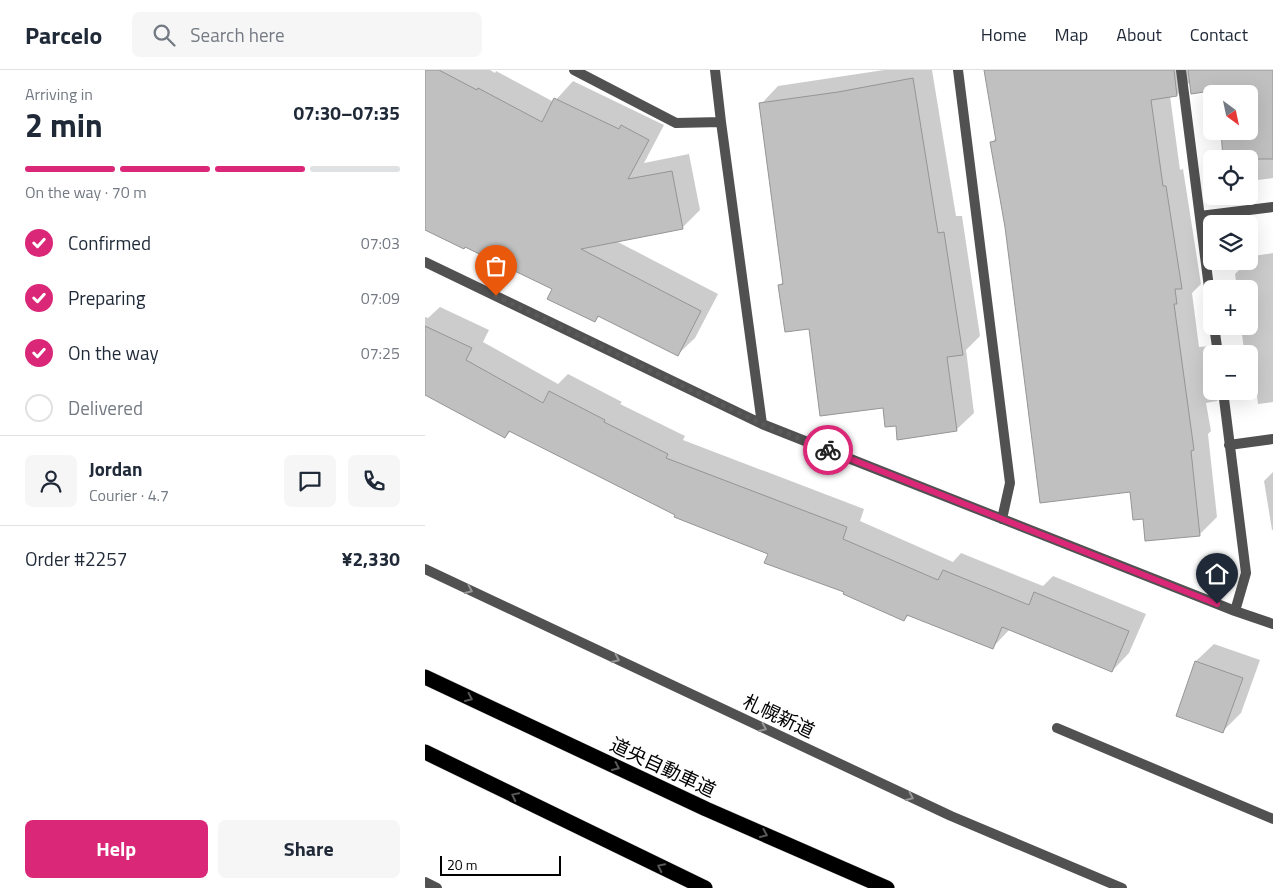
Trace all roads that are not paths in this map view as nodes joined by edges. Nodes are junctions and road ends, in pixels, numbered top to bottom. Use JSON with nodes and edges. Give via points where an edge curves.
{"nodes":[{"id":1,"x":574,"y":70,"type":"edge"},
{"id":2,"x":715,"y":70,"type":"edge"},
{"id":3,"x":958,"y":70,"type":"edge"},
{"id":4,"x":1181,"y":70,"type":"edge"},
{"id":5,"x":721,"y":122,"type":"junction"},
{"id":6,"x":1273,"y":207,"type":"edge"},
{"id":7,"x":1200,"y":216,"type":"junction"},
{"id":8,"x":425,"y":262,"type":"edge"},
{"id":9,"x":1208,"y":280,"type":"edge"},
{"id":10,"x":1224,"y":400,"type":"edge"},
{"id":11,"x":762,"y":424,"type":"junction"},
{"id":12,"x":1273,"y":439,"type":"edge"},
{"id":13,"x":1229,"y":445,"type":"junction"},
{"id":14,"x":1002,"y":518,"type":"junction"},
{"id":15,"x":425,"y":569,"type":"edge"},
{"id":16,"x":1235,"y":612,"type":"junction"},
{"id":17,"x":1273,"y":624,"type":"edge"},
{"id":18,"x":425,"y":677,"type":"edge"},
{"id":19,"x":1057,"y":728,"type":"dead end"},
{"id":20,"x":425,"y":752,"type":"edge"},
{"id":21,"x":1273,"y":819,"type":"edge"},
{"id":22,"x":425,"y":882,"type":"edge"},
{"id":23,"x":437,"y":888,"type":"edge"},
{"id":24,"x":705,"y":888,"type":"edge"},
{"id":25,"x":887,"y":888,"type":"edge"},
{"id":26,"x":1122,"y":888,"type":"edge"}],
"edges":[{"from":1,"to":5,"type":"street","via":[[677,122]]},
{"from":2,"to":5,"type":"street"},
{"from":3,"to":14,"type":"street","via":[[1010,484]]},
{"from":4,"to":7,"type":"street"},
{"from":5,"to":11,"type":"street"},
{"from":6,"to":7,"type":"street"},
{"from":7,"to":9,"type":"street"},
{"from":8,"to":11,"type":"street"},
{"from":10,"to":13,"type":"street"},
{"from":11,"to":14,"type":"street"},
{"from":12,"to":13,"type":"street"},
{"from":13,"to":16,"type":"street","via":[[1246,573]]},
{"from":14,"to":16,"type":"street"},
{"from":15,"to":26,"type":"street","name":"札幌新道","one_way":true,"via":[[951,816]]},
{"from":16,"to":17,"type":"street"},
{"from":18,"to":25,"type":"highway","name":"道央自動車道","one_way":true,"via":[[706,809]]},
{"from":19,"to":21,"type":"street"},
{"from":24,"to":20,"type":"highway","one_way":true},
{"from":22,"to":23,"type":"street"}]}
